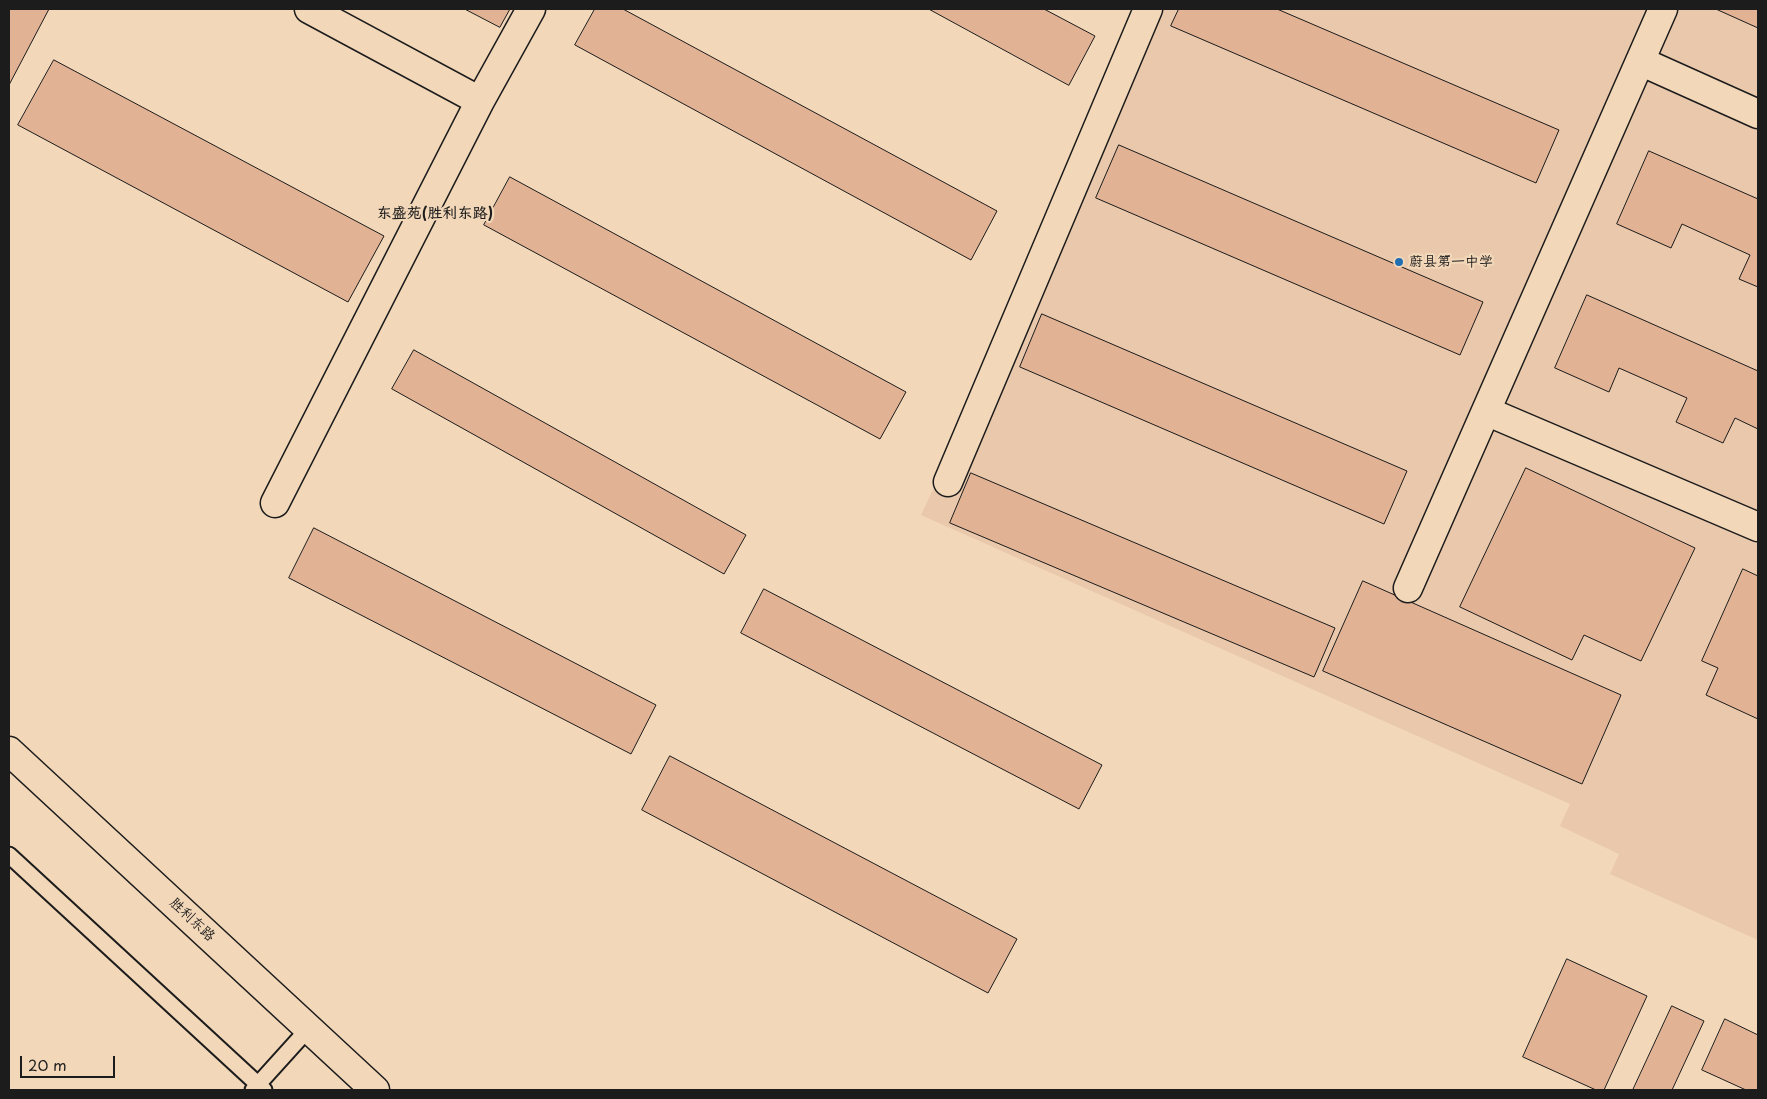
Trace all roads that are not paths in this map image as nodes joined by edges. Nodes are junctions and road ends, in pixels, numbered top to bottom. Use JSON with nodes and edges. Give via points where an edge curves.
{"nodes":[{"id":1,"x":309,"y":9,"type":"edge"},
{"id":2,"x":531,"y":9,"type":"edge"},
{"id":3,"x":1148,"y":9,"type":"edge"},
{"id":4,"x":1663,"y":9,"type":"edge"},
{"id":5,"x":1640,"y":62,"type":"junction"},
{"id":6,"x":480,"y":101,"type":"junction"},
{"id":7,"x":1758,"y":114,"type":"edge"},
{"id":8,"x":1486,"y":411,"type":"junction"},
{"id":9,"x":948,"y":482,"type":"dead end"},
{"id":10,"x":275,"y":503,"type":"dead end"},
{"id":11,"x":1758,"y":527,"type":"edge"},
{"id":12,"x":1408,"y":588,"type":"dead end"},
{"id":13,"x":13,"y":759,"type":"edge"},
{"id":14,"x":9,"y":855,"type":"edge"},
{"id":15,"x":309,"y":1028,"type":"junction"},
{"id":16,"x":259,"y":1088,"type":"edge"},
{"id":17,"x":375,"y":1090,"type":"edge"}],
"edges":[{"from":1,"to":6,"type":"street"},
{"from":2,"to":6,"type":"street"},
{"from":3,"to":9,"type":"street"},
{"from":4,"to":5,"type":"street"},
{"from":5,"to":7,"type":"street"},
{"from":5,"to":8,"type":"street"},
{"from":6,"to":10,"type":"street"},
{"from":8,"to":11,"type":"street"},
{"from":8,"to":12,"type":"street"},
{"from":13,"to":15,"type":"street","name":"胜利东路"},
{"from":14,"to":16,"type":"lane"},
{"from":15,"to":16,"type":"lane"},
{"from":15,"to":17,"type":"street","name":"胜利东路"}]}
